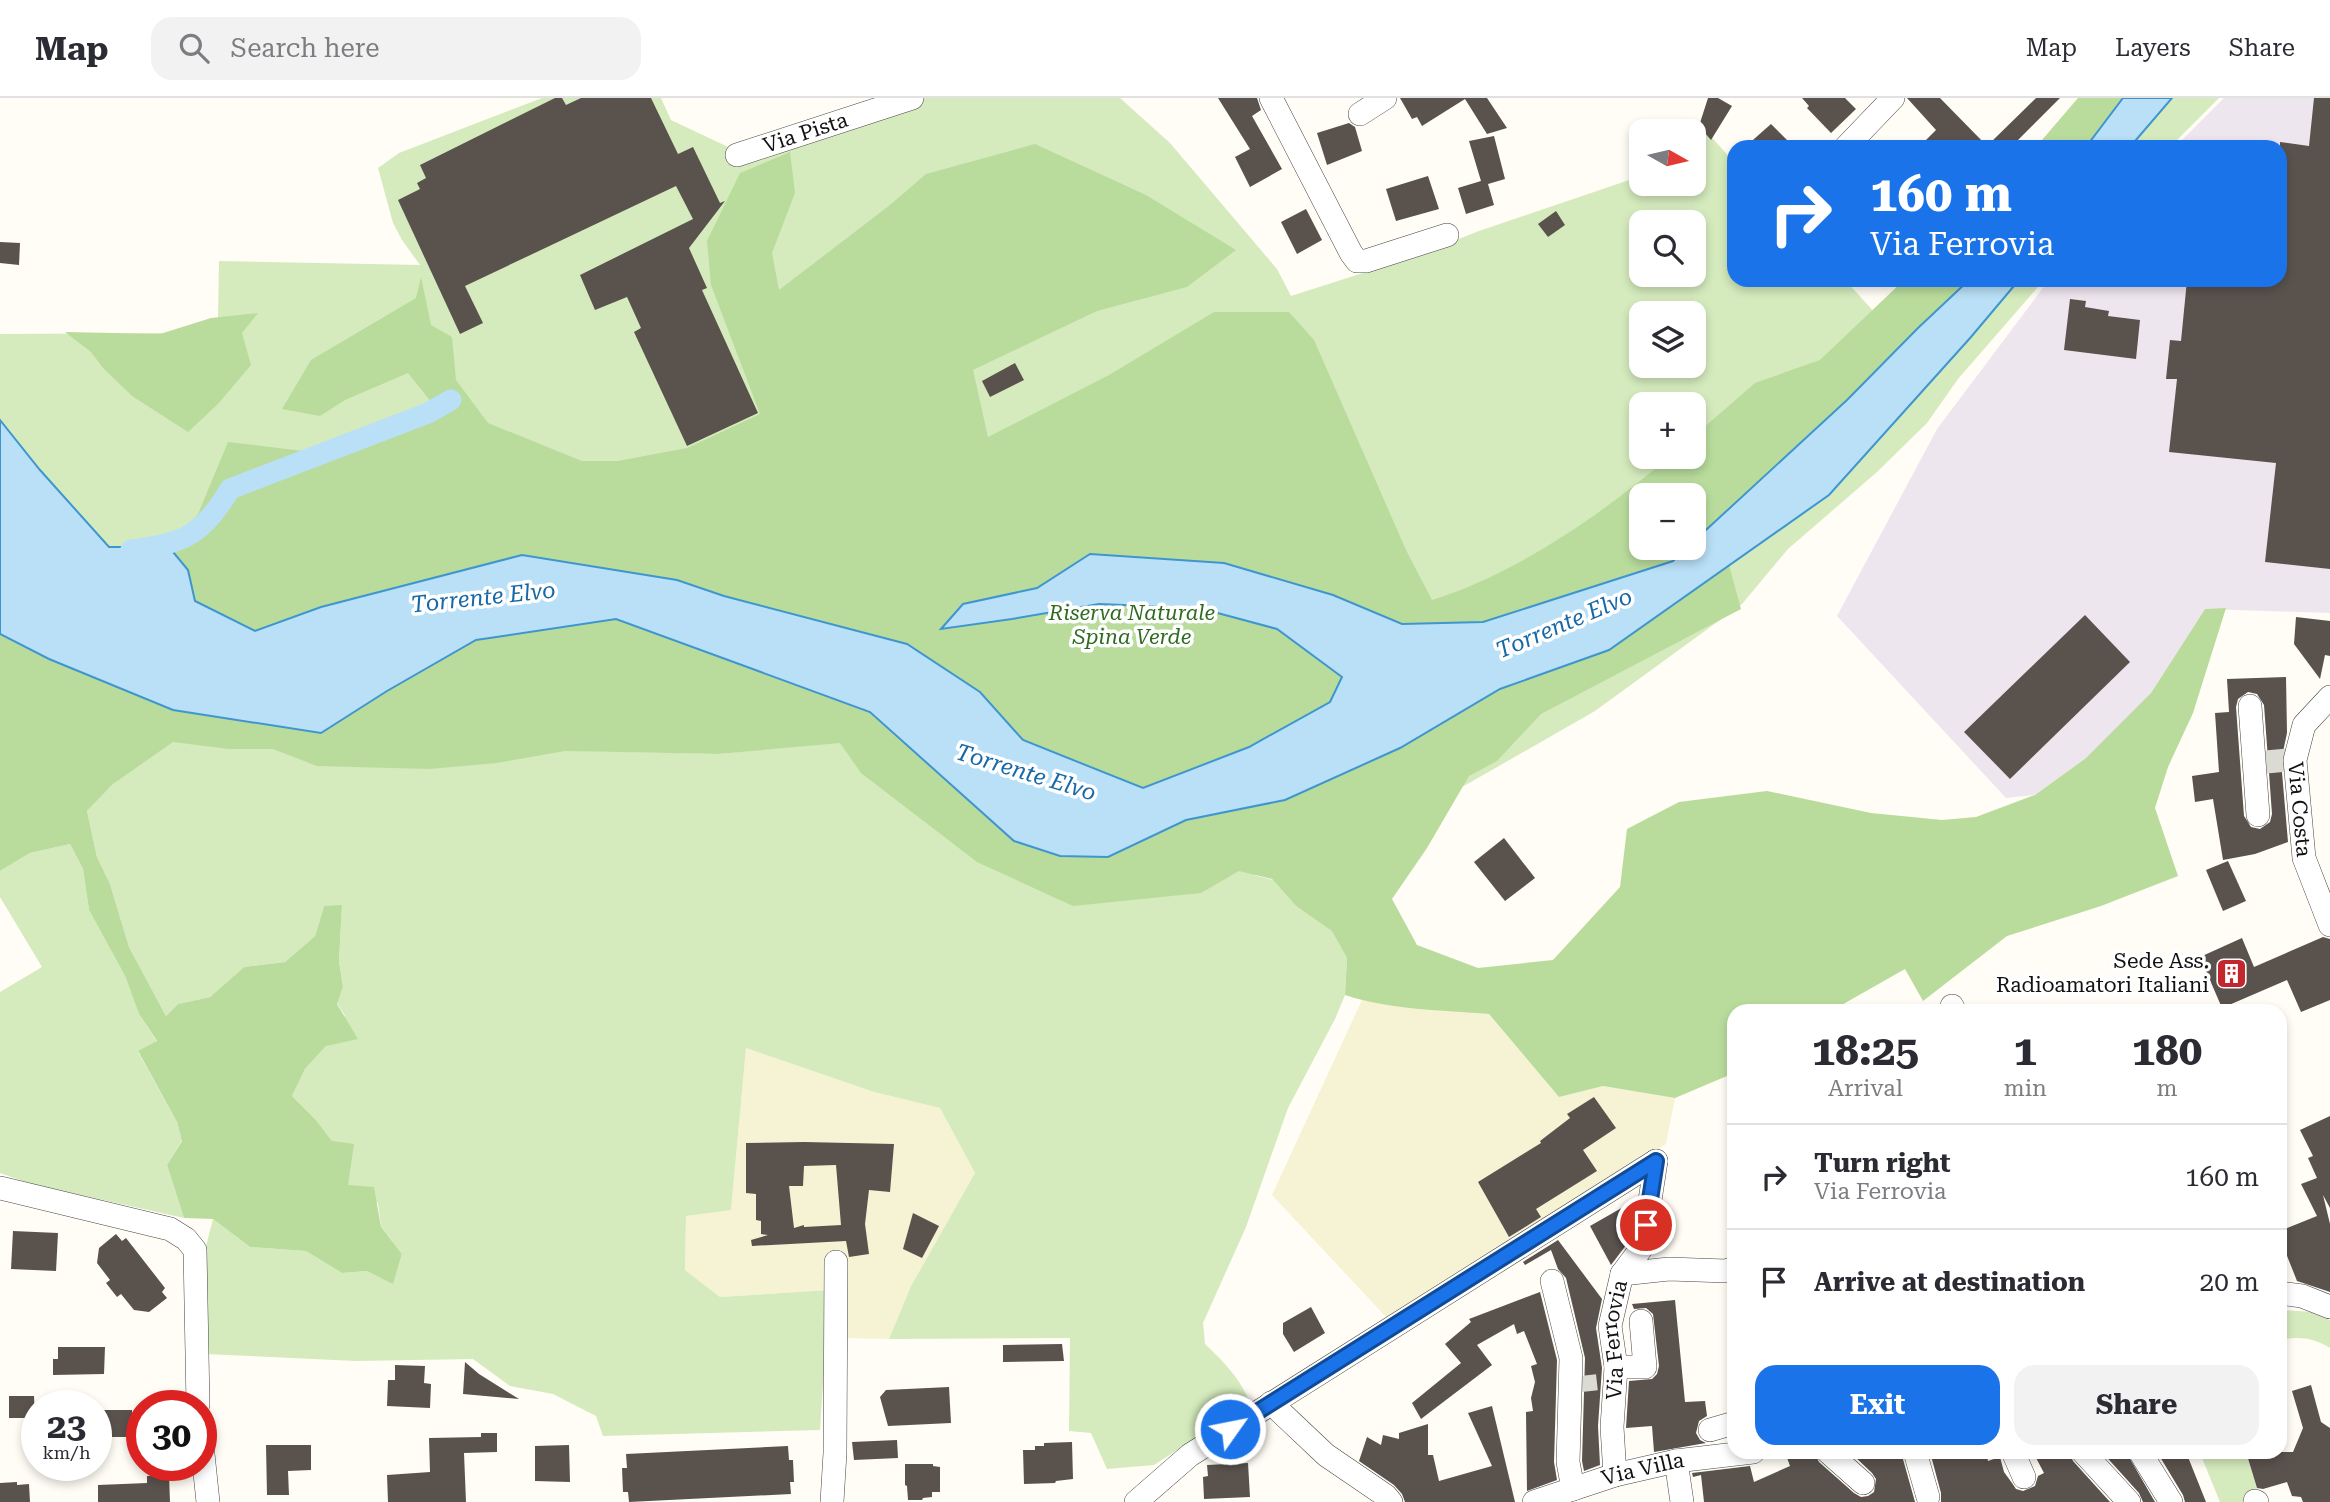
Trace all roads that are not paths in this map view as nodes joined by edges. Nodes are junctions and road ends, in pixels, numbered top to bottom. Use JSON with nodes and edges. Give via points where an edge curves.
{"nodes":[{"id":1,"x":912,"y":98,"type":"edge"},
{"id":2,"x":1271,"y":98,"type":"edge"},
{"id":3,"x":1385,"y":98,"type":"edge"},
{"id":4,"x":1893,"y":98,"type":"edge"},
{"id":5,"x":1360,"y":114,"type":"dead end"},
{"id":6,"x":1853,"y":140,"type":"edge"},
{"id":7,"x":737,"y":155,"type":"dead end"},
{"id":8,"x":1447,"y":235,"type":"dead end"},
{"id":9,"x":2329,"y":698,"type":"edge"},
{"id":10,"x":2250,"y":706,"type":"dead end"},
{"id":11,"x":2275,"y":762,"type":"junction"},
{"id":12,"x":2258,"y":816,"type":"dead end"},
{"id":13,"x":2330,"y":925,"type":"edge"},
{"id":14,"x":0,"y":1188,"type":"edge"},
{"id":15,"x":836,"y":1262,"type":"dead end"},
{"id":16,"x":1727,"y":1271,"type":"edge"},
{"id":17,"x":1622,"y":1274,"type":"junction"},
{"id":18,"x":1552,"y":1280,"type":"dead end"},
{"id":19,"x":2287,"y":1294,"type":"edge"},
{"id":20,"x":2330,"y":1307,"type":"edge"},
{"id":21,"x":1641,"y":1321,"type":"dead end"},
{"id":22,"x":1615,"y":1367,"type":"junction"},
{"id":23,"x":198,"y":1390,"type":"edge"},
{"id":24,"x":1271,"y":1403,"type":"junction"},
{"id":25,"x":1727,"y":1425,"type":"edge"},
{"id":26,"x":1710,"y":1430,"type":"dead end"},
{"id":27,"x":1727,"y":1455,"type":"edge"},
{"id":28,"x":1836,"y":1459,"type":"edge"},
{"id":29,"x":1917,"y":1459,"type":"edge"},
{"id":30,"x":2017,"y":1459,"type":"edge"},
{"id":31,"x":2089,"y":1459,"type":"edge"},
{"id":32,"x":2144,"y":1459,"type":"edge"},
{"id":33,"x":1676,"y":1461,"type":"junction"},
{"id":34,"x":1615,"y":1475,"type":"junction"},
{"id":35,"x":2024,"y":1477,"type":"dead end"},
{"id":36,"x":206,"y":1481,"type":"edge"},
{"id":37,"x":1863,"y":1483,"type":"dead end"},
{"id":38,"x":1573,"y":1489,"type":"junction"},
{"id":39,"x":1928,"y":1497,"type":"dead end"},
{"id":40,"x":208,"y":1502,"type":"edge"},
{"id":41,"x":832,"y":1502,"type":"edge"},
{"id":42,"x":1136,"y":1502,"type":"edge"},
{"id":43,"x":1391,"y":1502,"type":"edge"},
{"id":44,"x":1534,"y":1502,"type":"edge"},
{"id":45,"x":1682,"y":1502,"type":"edge"},
{"id":46,"x":2129,"y":1502,"type":"edge"},
{"id":47,"x":2171,"y":1502,"type":"edge"}],
"edges":[{"from":1,"to":7,"type":"street","name":"Via Pista"},
{"from":2,"to":8,"type":"street","via":[[1357,261]]},
{"from":3,"to":5,"type":"street"},
{"from":4,"to":6,"type":"street"},
{"from":9,"to":11,"type":"street","name":"Via Costa"},
{"from":10,"to":11,"type":"street"},
{"from":11,"to":12,"type":"street"},
{"from":11,"to":13,"type":"street","name":"Via Costa"},
{"from":14,"to":23,"type":"street","via":[[170,1229],[186,1239],[195,1250]]},
{"from":15,"to":41,"type":"street"},
{"from":16,"to":17,"type":"street"},
{"from":17,"to":22,"type":"street","name":"Via Ferrovia","via":[[1610,1326]]},
{"from":17,"to":24,"type":"street","name":"Via Ferrovia","via":[[1643,1246],[1656,1161]]},
{"from":18,"to":38,"type":"street","via":[[1571,1358],[1568,1462]]},
{"from":19,"to":20,"type":"street"},
{"from":21,"to":22,"type":"street","via":[[1645,1367]]},
{"from":22,"to":34,"type":"street","name":"Via Ferrovia"},
{"from":24,"to":42,"type":"street","name":"Via Ferrovia","via":[[1190,1455]]},
{"from":24,"to":43,"type":"street","via":[[1326,1455]]},
{"from":25,"to":26,"type":"street"},
{"from":27,"to":33,"type":"street","name":"Via Villa"},
{"from":28,"to":37,"type":"street"},
{"from":29,"to":39,"type":"street"},
{"from":30,"to":35,"type":"street"},
{"from":31,"to":46,"type":"street"},
{"from":32,"to":47,"type":"street"},
{"from":33,"to":34,"type":"street","name":"Via Villa"},
{"from":33,"to":45,"type":"street"},
{"from":34,"to":38,"type":"street","name":"Via Villa"},
{"from":36,"to":40,"type":"street"},
{"from":38,"to":44,"type":"street","name":"Via Villa"}]}
